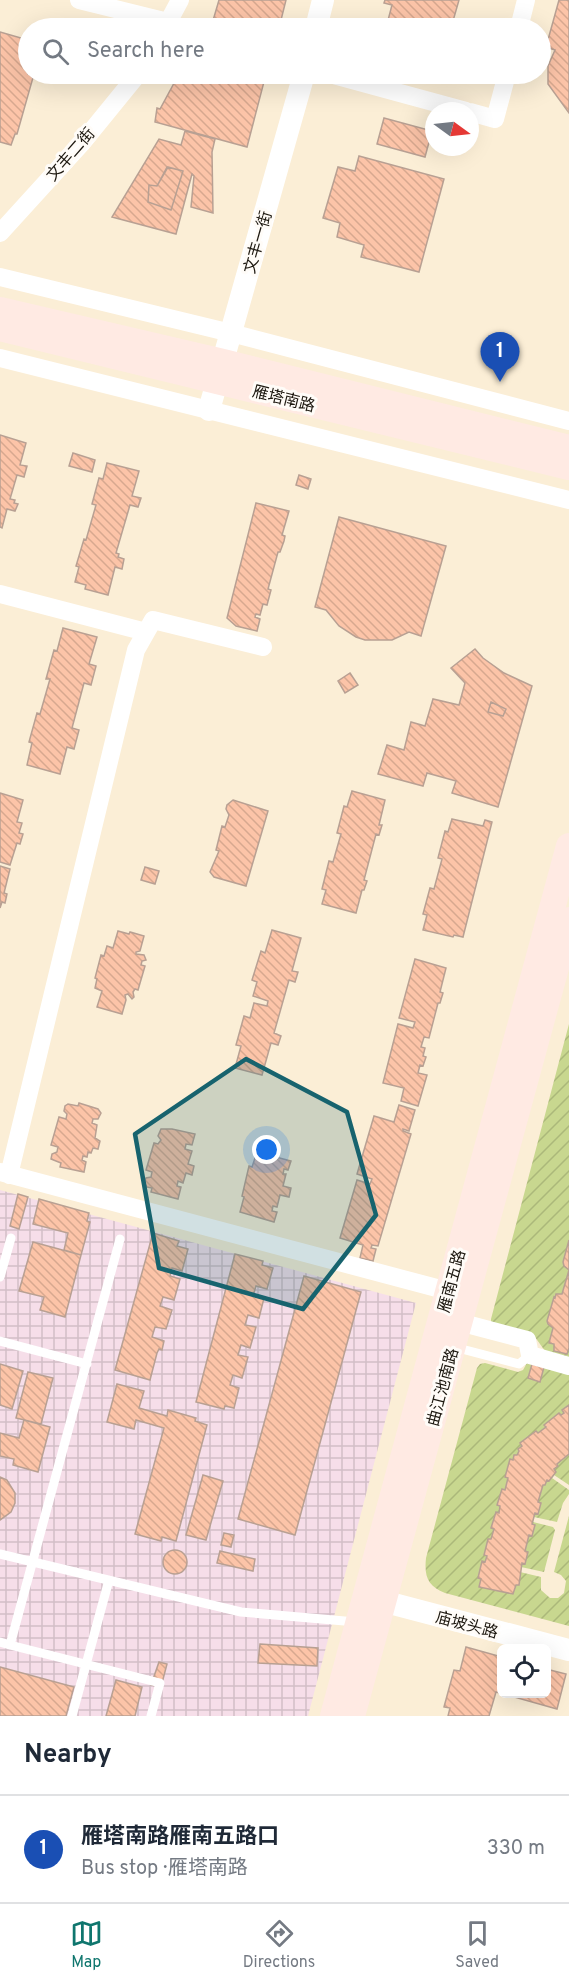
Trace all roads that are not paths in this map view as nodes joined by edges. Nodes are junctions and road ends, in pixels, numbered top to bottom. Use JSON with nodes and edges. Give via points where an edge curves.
{"nodes":[{"id":1,"x":79,"y":0,"type":"edge"},
{"id":2,"x":180,"y":0,"type":"edge"},
{"id":3,"x":323,"y":0,"type":"edge"},
{"id":4,"x":526,"y":0,"type":"edge"},
{"id":5,"x":142,"y":18,"type":"edge"},
{"id":6,"x":170,"y":18,"type":"edge"},
{"id":7,"x":318,"y":18,"type":"edge"},
{"id":8,"x":522,"y":18,"type":"edge"},
{"id":9,"x":130,"y":84,"type":"edge"},
{"id":10,"x":301,"y":84,"type":"edge"},
{"id":11,"x":366,"y":84,"type":"edge"},
{"id":12,"x":504,"y":84,"type":"edge"},
{"id":13,"x":432,"y":102,"type":"edge"},
{"id":14,"x":479,"y":115,"type":"edge"},
{"id":15,"x":0,"y":233,"type":"edge"},
{"id":16,"x":0,"y":277,"type":"edge"},
{"id":17,"x":0,"y":310,"type":"edge"},
{"id":18,"x":0,"y":328,"type":"edge"},
{"id":19,"x":231,"y":333,"type":"junction"},
{"id":20,"x":0,"y":358,"type":"edge"},
{"id":21,"x":220,"y":372,"type":"junction"},
{"id":22,"x":209,"y":410,"type":"junction"},
{"id":23,"x":569,"y":421,"type":"edge"},
{"id":24,"x":569,"y":448,"type":"edge"},
{"id":25,"x":569,"y":467,"type":"edge"},
{"id":26,"x":569,"y":500,"type":"edge"},
{"id":27,"x":0,"y":594,"type":"edge"},
{"id":28,"x":146,"y":632,"type":"junction"},
{"id":29,"x":263,"y":647,"type":"dead end"},
{"id":30,"x":569,"y":846,"type":"edge"},
{"id":31,"x":569,"y":920,"type":"edge"},
{"id":32,"x":5,"y":1174,"type":"edge"},
{"id":33,"x":11,"y":1238,"type":"dead end"},
{"id":34,"x":120,"y":1239,"type":"dead end"},
{"id":35,"x":0,"y":1277,"type":"edge"},
{"id":36,"x":448,"y":1291,"type":"junction"},
{"id":37,"x":456,"y":1335,"type":"junction"},
{"id":38,"x":0,"y":1341,"type":"edge"},
{"id":39,"x":531,"y":1355,"type":"junction"},
{"id":40,"x":87,"y":1364,"type":"junction"},
{"id":41,"x":569,"y":1366,"type":"edge"},
{"id":42,"x":0,"y":1554,"type":"edge"},
{"id":43,"x":34,"y":1562,"type":"junction"},
{"id":44,"x":109,"y":1580,"type":"junction"},
{"id":45,"x":375,"y":1599,"type":"junction"},
{"id":46,"x":358,"y":1622,"type":"junction"},
{"id":47,"x":0,"y":1642,"type":"edge"},
{"id":48,"x":10,"y":1645,"type":"junction"},
{"id":49,"x":569,"y":1650,"type":"edge"},
{"id":50,"x":86,"y":1664,"type":"junction"},
{"id":51,"x":72,"y":1716,"type":"edge"},
{"id":52,"x":151,"y":1716,"type":"edge"},
{"id":53,"x":333,"y":1716,"type":"edge"},
{"id":54,"x":352,"y":1716,"type":"edge"}],
"edges":[{"from":1,"to":5,"type":"street"},
{"from":2,"to":6,"type":"street"},
{"from":3,"to":7,"type":"street"},
{"from":4,"to":8,"type":"street"},
{"from":9,"to":15,"type":"street","name":"文丰二街"},
{"from":10,"to":19,"type":"street","name":"文丰一街"},
{"from":11,"to":13,"type":"street"},
{"from":12,"to":14,"type":"street","via":[[495,119]]},
{"from":16,"to":19,"type":"street"},
{"from":17,"to":21,"type":"main road","name":"雁塔南路"},
{"from":18,"to":21,"type":"main road","name":"雁塔南路"},
{"from":19,"to":21,"type":"street","name":"文丰一街"},
{"from":19,"to":23,"type":"street"},
{"from":20,"to":22,"type":"street"},
{"from":21,"to":22,"type":"street","name":"文丰一街"},
{"from":21,"to":24,"type":"main road","name":"雁塔南路"},
{"from":21,"to":25,"type":"main road","name":"雁塔南路"},
{"from":22,"to":26,"type":"street"},
{"from":27,"to":28,"type":"street"},
{"from":28,"to":29,"type":"street","via":[[153,620]]},
{"from":28,"to":32,"type":"street","via":[[136,650]]},
{"from":30,"to":36,"type":"main road","name":"雁南五路"},
{"from":31,"to":37,"type":"main road","name":"曲江池南路"},
{"from":32,"to":36,"type":"street"},
{"from":33,"to":35,"type":"lane"},
{"from":34,"to":40,"type":"lane"},
{"from":36,"to":45,"type":"main road","name":"雁南五路"},
{"from":37,"to":39,"type":"lane","via":[[519,1364]]},
{"from":37,"to":39,"type":"street","via":[[527,1340]]},
{"from":37,"to":45,"type":"main road","name":"曲江池南路"},
{"from":38,"to":40,"type":"lane"},
{"from":39,"to":41,"type":"street"},
{"from":40,"to":43,"type":"lane"},
{"from":42,"to":43,"type":"lane"},
{"from":43,"to":44,"type":"lane"},
{"from":43,"to":48,"type":"lane"},
{"from":44,"to":46,"type":"lane","via":[[241,1612]]},
{"from":44,"to":50,"type":"lane"},
{"from":45,"to":46,"type":"main road","name":"雁南五路"},
{"from":45,"to":49,"type":"street","name":"庙坡头路"},
{"from":45,"to":54,"type":"main road","name":"曲江池南路"},
{"from":46,"to":53,"type":"main road","name":"雁南五路"},
{"from":47,"to":48,"type":"lane"},
{"from":48,"to":50,"type":"lane"},
{"from":50,"to":51,"type":"lane"},
{"from":50,"to":52,"type":"lane","via":[[160,1683]]}]}
